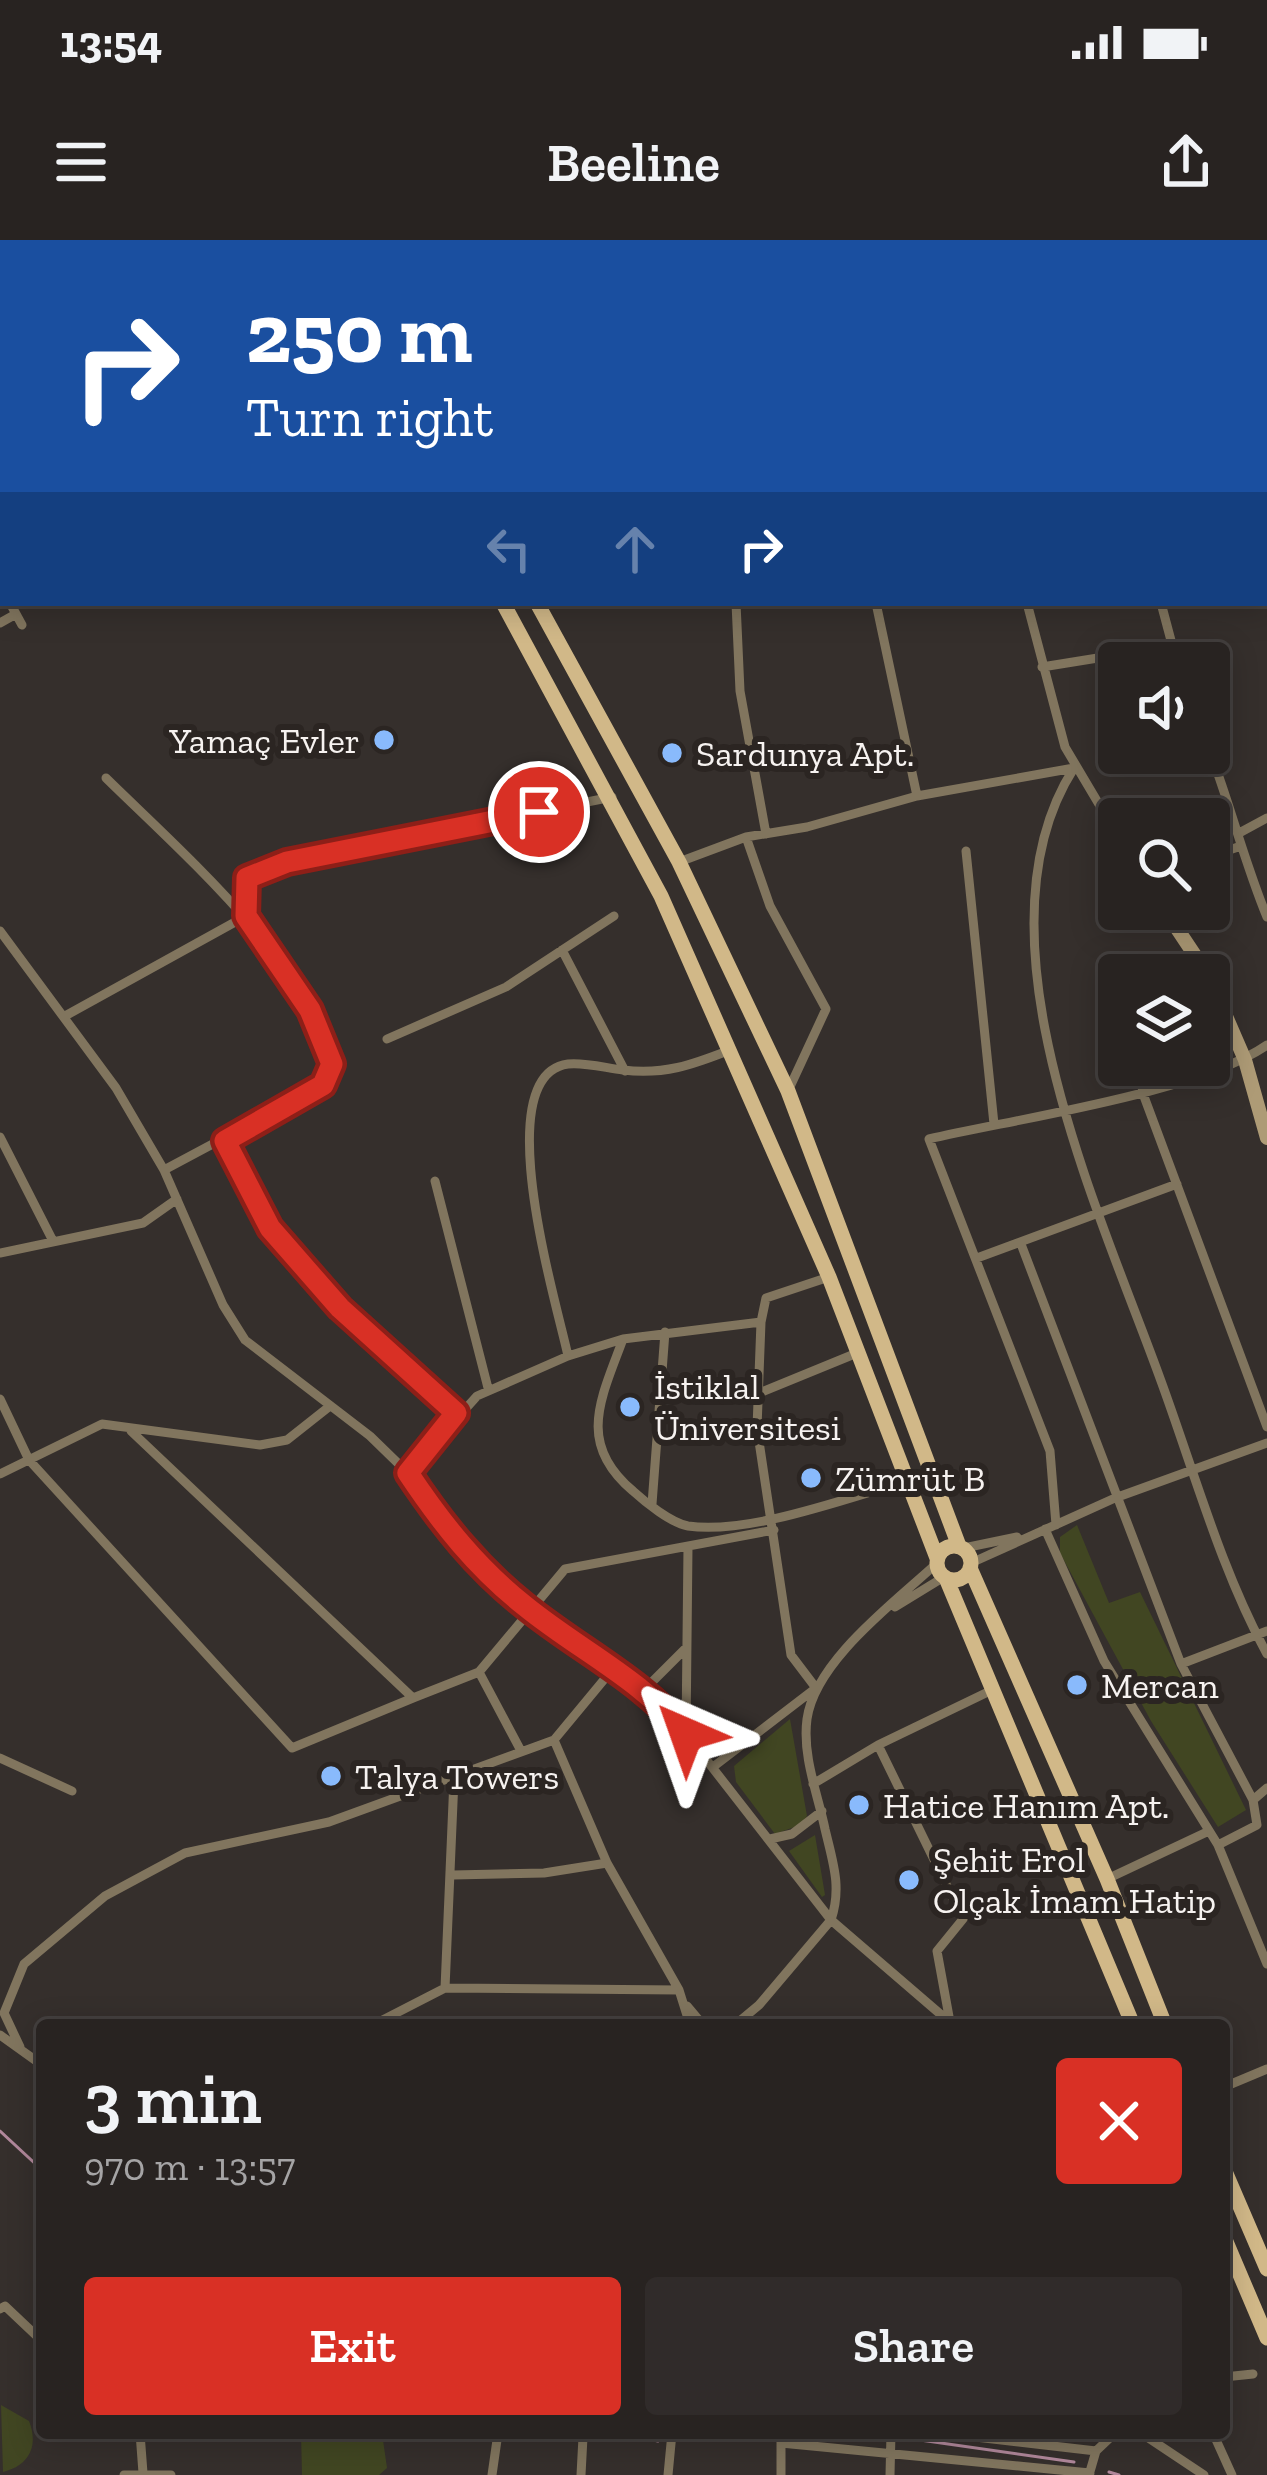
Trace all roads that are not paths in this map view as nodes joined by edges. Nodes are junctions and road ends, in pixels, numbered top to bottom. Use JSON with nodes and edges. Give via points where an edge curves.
{"nodes":[{"id":1,"x":505,"y":606,"type":"edge"},
{"id":2,"x":539,"y":606,"type":"edge"},
{"id":3,"x":736,"y":606,"type":"edge"},
{"id":4,"x":877,"y":606,"type":"edge"},
{"id":5,"x":1028,"y":606,"type":"edge"},
{"id":6,"x":1162,"y":606,"type":"edge"},
{"id":7,"x":16,"y":614,"type":"edge"},
{"id":8,"x":0,"y":623,"type":"edge"},
{"id":9,"x":1171,"y":642,"type":"edge"},
{"id":10,"x":1098,"y":658,"type":"edge"},
{"id":11,"x":1042,"y":667,"type":"junction"},
{"id":12,"x":1074,"y":768,"type":"junction"},
{"id":13,"x":1218,"y":774,"type":"edge"},
{"id":14,"x":106,"y":778,"type":"dead end"},
{"id":15,"x":917,"y":796,"type":"junction"},
{"id":16,"x":612,"y":797,"type":"junction"},
{"id":17,"x":1098,"y":805,"type":"edge"},
{"id":18,"x":1267,"y":818,"type":"edge"},
{"id":19,"x":1240,"y":832,"type":"junction"},
{"id":20,"x":766,"y":834,"type":"junction"},
{"id":21,"x":746,"y":837,"type":"junction"},
{"id":22,"x":1238,"y":848,"type":"junction"},
{"id":23,"x":1230,"y":850,"type":"edge"},
{"id":24,"x":966,"y":851,"type":"dead end"},
{"id":25,"x":679,"y":862,"type":"junction"},
{"id":26,"x":246,"y":916,"type":"junction"},
{"id":27,"x":614,"y":916,"type":"dead end"},
{"id":28,"x":1267,"y":917,"type":"edge"},
{"id":29,"x":0,"y":931,"type":"edge"},
{"id":30,"x":562,"y":950,"type":"junction"},
{"id":31,"x":64,"y":1016,"type":"junction"},
{"id":32,"x":1230,"y":1026,"type":"edge"},
{"id":33,"x":387,"y":1040,"type":"dead end"},
{"id":34,"x":1267,"y":1045,"type":"edge"},
{"id":35,"x":730,"y":1050,"type":"junction"},
{"id":36,"x":1245,"y":1060,"type":"junction"},
{"id":37,"x":625,"y":1071,"type":"junction"},
{"id":38,"x":788,"y":1091,"type":"junction"},
{"id":39,"x":1142,"y":1091,"type":"junction"},
{"id":40,"x":1060,"y":1107,"type":"junction"},
{"id":41,"x":994,"y":1124,"type":"junction"},
{"id":42,"x":0,"y":1137,"type":"edge"},
{"id":43,"x":1267,"y":1138,"type":"edge"},
{"id":44,"x":225,"y":1141,"type":"junction"},
{"id":45,"x":164,"y":1170,"type":"junction"},
{"id":46,"x":435,"y":1181,"type":"dead end"},
{"id":47,"x":1177,"y":1184,"type":"junction"},
{"id":48,"x":177,"y":1199,"type":"junction"},
{"id":49,"x":1101,"y":1215,"type":"junction"},
{"id":50,"x":53,"y":1241,"type":"junction"},
{"id":51,"x":1021,"y":1244,"type":"junction"},
{"id":52,"x":0,"y":1253,"type":"edge"},
{"id":53,"x":977,"y":1258,"type":"junction"},
{"id":54,"x":829,"y":1277,"type":"junction"},
{"id":55,"x":761,"y":1322,"type":"junction"},
{"id":56,"x":665,"y":1332,"type":"junction"},
{"id":57,"x":623,"y":1340,"type":"junction"},
{"id":58,"x":858,"y":1353,"type":"junction"},
{"id":59,"x":568,"y":1356,"type":"junction"},
{"id":60,"x":488,"y":1388,"type":"junction"},
{"id":61,"x":757,"y":1394,"type":"junction"},
{"id":62,"x":0,"y":1399,"type":"edge"},
{"id":63,"x":330,"y":1406,"type":"junction"},
{"id":64,"x":456,"y":1413,"type":"junction"},
{"id":65,"x":1267,"y":1427,"type":"edge"},
{"id":66,"x":131,"y":1431,"type":"junction"},
{"id":67,"x":1267,"y":1443,"type":"edge"},
{"id":68,"x":29,"y":1460,"type":"junction"},
{"id":69,"x":1194,"y":1471,"type":"junction"},
{"id":70,"x":408,"y":1473,"type":"junction"},
{"id":71,"x":0,"y":1474,"type":"edge"},
{"id":72,"x":907,"y":1481,"type":"junction"},
{"id":73,"x":1115,"y":1498,"type":"junction"},
{"id":74,"x":652,"y":1504,"type":"junction"},
{"id":75,"x":773,"y":1525,"type":"junction"},
{"id":76,"x":1045,"y":1529,"type":"junction"},
{"id":77,"x":688,"y":1546,"type":"junction"},
{"id":78,"x":966,"y":1556,"type":"junction"},
{"id":79,"x":941,"y":1569,"type":"junction"},
{"id":80,"x":528,"y":1608,"type":"junction"},
{"id":81,"x":1262,"y":1633,"type":"edge"},
{"id":82,"x":686,"y":1648,"type":"junction"},
{"id":83,"x":1267,"y":1654,"type":"edge"},
{"id":84,"x":1181,"y":1664,"type":"junction"},
{"id":85,"x":612,"y":1670,"type":"junction"},
{"id":86,"x":479,"y":1672,"type":"junction"},
{"id":87,"x":816,"y":1688,"type":"junction"},
{"id":88,"x":645,"y":1689,"type":"junction"},
{"id":89,"x":990,"y":1691,"type":"junction"},
{"id":90,"x":413,"y":1698,"type":"junction"},
{"id":91,"x":686,"y":1734,"type":"junction"},
{"id":92,"x":554,"y":1740,"type":"junction"},
{"id":93,"x":878,"y":1745,"type":"junction"},
{"id":94,"x":520,"y":1749,"type":"junction"},
{"id":95,"x":0,"y":1758,"type":"edge"},
{"id":96,"x":713,"y":1767,"type":"junction"},
{"id":97,"x":454,"y":1779,"type":"junction"},
{"id":98,"x":813,"y":1784,"type":"junction"},
{"id":99,"x":1267,"y":1788,"type":"edge"},
{"id":100,"x":72,"y":1791,"type":"dead end"},
{"id":101,"x":1253,"y":1800,"type":"junction"},
{"id":102,"x":822,"y":1810,"type":"junction"},
{"id":103,"x":1262,"y":1823,"type":"edge"},
{"id":104,"x":1209,"y":1832,"type":"junction"},
{"id":105,"x":770,"y":1839,"type":"junction"},
{"id":106,"x":1218,"y":1845,"type":"junction"},
{"id":107,"x":607,"y":1863,"type":"junction"},
{"id":108,"x":453,"y":1875,"type":"junction"},
{"id":109,"x":1108,"y":1879,"type":"junction"},
{"id":110,"x":831,"y":1920,"type":"junction"},
{"id":111,"x":1267,"y":1964,"type":"edge"},
{"id":112,"x":445,"y":1988,"type":"junction"},
{"id":113,"x":679,"y":1990,"type":"junction"},
{"id":114,"x":684,"y":2002,"type":"junction"},
{"id":115,"x":759,"y":2005,"type":"junction"},
{"id":116,"x":386,"y":2019,"type":"edge"},
{"id":117,"x":688,"y":2019,"type":"edge"},
{"id":118,"x":699,"y":2019,"type":"edge"},
{"id":119,"x":742,"y":2019,"type":"edge"},
{"id":120,"x":749,"y":2019,"type":"edge"},
{"id":121,"x":946,"y":2019,"type":"edge"},
{"id":122,"x":951,"y":2019,"type":"edge"},
{"id":123,"x":1130,"y":2019,"type":"edge"},
{"id":124,"x":1163,"y":2019,"type":"edge"},
{"id":125,"x":0,"y":2035,"type":"edge"},
{"id":126,"x":20,"y":2047,"type":"junction"},
{"id":127,"x":36,"y":2060,"type":"edge"},
{"id":128,"x":1267,"y":2069,"type":"edge"},
{"id":129,"x":1230,"y":2084,"type":"edge"},
{"id":130,"x":1230,"y":2183,"type":"edge"},
{"id":131,"x":1230,"y":2251,"type":"edge"},
{"id":132,"x":1267,"y":2269,"type":"edge"},
{"id":133,"x":0,"y":2308,"type":"edge"},
{"id":134,"x":36,"y":2335,"type":"edge"},
{"id":135,"x":1267,"y":2338,"type":"edge"},
{"id":136,"x":1253,"y":2374,"type":"dead end"},
{"id":137,"x":1230,"y":2376,"type":"edge"},
{"id":138,"x":140,"y":2439,"type":"edge"},
{"id":139,"x":497,"y":2439,"type":"edge"},
{"id":140,"x":583,"y":2439,"type":"edge"},
{"id":141,"x":672,"y":2439,"type":"edge"},
{"id":142,"x":781,"y":2439,"type":"edge"},
{"id":143,"x":791,"y":2439,"type":"edge"},
{"id":144,"x":891,"y":2439,"type":"edge"},
{"id":145,"x":993,"y":2439,"type":"edge"},
{"id":146,"x":1109,"y":2439,"type":"edge"},
{"id":147,"x":1150,"y":2439,"type":"edge"},
{"id":148,"x":1216,"y":2439,"type":"edge"},
{"id":149,"x":890,"y":2449,"type":"junction"},
{"id":150,"x":1096,"y":2451,"type":"junction"},
{"id":151,"x":143,"y":2473,"type":"edge"},
{"id":152,"x":1090,"y":2474,"type":"edge"},
{"id":153,"x":124,"y":2475,"type":"edge"},
{"id":154,"x":171,"y":2475,"type":"edge"},
{"id":155,"x":492,"y":2475,"type":"edge"},
{"id":156,"x":581,"y":2475,"type":"edge"},
{"id":157,"x":668,"y":2475,"type":"edge"},
{"id":158,"x":782,"y":2475,"type":"edge"},
{"id":159,"x":890,"y":2475,"type":"edge"},
{"id":160,"x":1204,"y":2475,"type":"edge"},
{"id":161,"x":1232,"y":2475,"type":"edge"}],
"edges":[{"from":1,"to":16,"type":"main road"},
{"from":2,"to":25,"type":"main road"},
{"from":3,"to":20,"type":"street","via":[[740,692]]},
{"from":4,"to":15,"type":"street"},
{"from":5,"to":11,"type":"street"},
{"from":6,"to":9,"type":"street"},
{"from":7,"to":8,"type":"street"},
{"from":10,"to":11,"type":"street"},
{"from":11,"to":12,"type":"street"},
{"from":12,"to":15,"type":"street"},
{"from":12,"to":17,"type":"street"},
{"from":12,"to":40,"type":"street","via":[[1051,803],[1037,860],[1040,1005]]},
{"from":13,"to":19,"type":"street"},
{"from":14,"to":26,"type":"street"},
{"from":15,"to":20,"type":"street"},
{"from":16,"to":26,"type":"street","via":[[287,862],[247,878]]},
{"from":16,"to":35,"type":"main road"},
{"from":18,"to":19,"type":"street"},
{"from":19,"to":22,"type":"street"},
{"from":20,"to":21,"type":"street"},
{"from":21,"to":25,"type":"street"},
{"from":21,"to":38,"type":"street","via":[[770,906],[826,1009]]},
{"from":22,"to":23,"type":"street"},
{"from":22,"to":28,"type":"street"},
{"from":24,"to":41,"type":"street"},
{"from":25,"to":38,"type":"main road"},
{"from":26,"to":31,"type":"street"},
{"from":26,"to":44,"type":"street","via":[[310,1010],[329,1046],[332,1074]]},
{"from":27,"to":30,"type":"street"},
{"from":29,"to":31,"type":"street"},
{"from":30,"to":33,"type":"street","via":[[506,987]]},
{"from":30,"to":37,"type":"street"},
{"from":31,"to":45,"type":"street"},
{"from":32,"to":36,"type":"street"},
{"from":34,"to":36,"type":"street"},
{"from":35,"to":37,"type":"street","via":[[677,1072]]},
{"from":35,"to":54,"type":"main road"},
{"from":36,"to":39,"type":"street"},
{"from":36,"to":43,"type":"street"},
{"from":37,"to":59,"type":"street","via":[[567,1064],[545,1074],[530,1098],[530,1182]]},
{"from":38,"to":78,"type":"main road"},
{"from":39,"to":40,"type":"street"},
{"from":39,"to":47,"type":"street"},
{"from":40,"to":41,"type":"street"},
{"from":40,"to":49,"type":"street"},
{"from":41,"to":53,"type":"street","via":[[929,1138]]},
{"from":42,"to":50,"type":"street"},
{"from":44,"to":45,"type":"street"},
{"from":44,"to":64,"type":"street","via":[[270,1228],[340,1308]]},
{"from":45,"to":48,"type":"street"},
{"from":46,"to":60,"type":"street"},
{"from":47,"to":49,"type":"street"},
{"from":47,"to":65,"type":"street"},
{"from":48,"to":50,"type":"street","via":[[143,1223]]},
{"from":48,"to":63,"type":"street","via":[[245,1340]]},
{"from":49,"to":51,"type":"street"},
{"from":49,"to":69,"type":"street"},
{"from":50,"to":52,"type":"street"},
{"from":51,"to":53,"type":"street"},
{"from":51,"to":73,"type":"street"},
{"from":53,"to":76,"type":"street","via":[[1050,1450]]},
{"from":54,"to":55,"type":"street","via":[[766,1298]]},
{"from":54,"to":58,"type":"main road"},
{"from":55,"to":56,"type":"street"},
{"from":55,"to":61,"type":"street"},
{"from":56,"to":57,"type":"street"},
{"from":56,"to":74,"type":"street"},
{"from":57,"to":59,"type":"street"},
{"from":57,"to":74,"type":"street","via":[[601,1401],[598,1448],[612,1472]]},
{"from":58,"to":61,"type":"street"},
{"from":58,"to":72,"type":"main road"},
{"from":59,"to":60,"type":"street"},
{"from":60,"to":64,"type":"street"},
{"from":61,"to":75,"type":"street"},
{"from":62,"to":68,"type":"street"},
{"from":63,"to":66,"type":"street","via":[[287,1440],[260,1445]]},
{"from":63,"to":70,"type":"street"},
{"from":64,"to":70,"type":"street"},
{"from":66,"to":68,"type":"street","via":[[102,1424]]},
{"from":66,"to":90,"type":"street"},
{"from":67,"to":69,"type":"street"},
{"from":68,"to":71,"type":"street"},
{"from":68,"to":90,"type":"street","via":[[292,1748]]},
{"from":69,"to":73,"type":"street"},
{"from":69,"to":81,"type":"street"},
{"from":70,"to":80,"type":"street","via":[[476,1564]]},
{"from":72,"to":75,"type":"street"},
{"from":72,"to":79,"type":"main road"},
{"from":73,"to":76,"type":"street"},
{"from":73,"to":84,"type":"street"},
{"from":74,"to":75,"type":"street","via":[[685,1526]]},
{"from":75,"to":77,"type":"street"},
{"from":75,"to":87,"type":"street","via":[[791,1655]]},
{"from":76,"to":78,"type":"street"},
{"from":76,"to":104,"type":"street","via":[[1104,1661]]},
{"from":77,"to":80,"type":"street","via":[[582,1562]]},
{"from":77,"to":82,"type":"street"},
{"from":78,"to":79,"type":"main road","via":[[943,1549]]},
{"from":78,"to":79,"type":"main road","via":[[958,1580]]},
{"from":78,"to":109,"type":"main road"},
{"from":79,"to":87,"type":"street","via":[[875,1620]]},
{"from":79,"to":89,"type":"main road"},
{"from":80,"to":85,"type":"street"},
{"from":80,"to":86,"type":"street"},
{"from":81,"to":83,"type":"street"},
{"from":81,"to":84,"type":"street"},
{"from":82,"to":88,"type":"street"},
{"from":82,"to":91,"type":"street"},
{"from":84,"to":101,"type":"street"},
{"from":85,"to":88,"type":"street"},
{"from":85,"to":92,"type":"street"},
{"from":86,"to":90,"type":"street"},
{"from":86,"to":94,"type":"street"},
{"from":87,"to":96,"type":"street"},
{"from":87,"to":98,"type":"street","via":[[806,1724]]},
{"from":88,"to":91,"type":"street"},
{"from":89,"to":93,"type":"street"},
{"from":89,"to":123,"type":"main road"},
{"from":91,"to":96,"type":"street"},
{"from":92,"to":94,"type":"street"},
{"from":92,"to":107,"type":"street"},
{"from":93,"to":98,"type":"street"},
{"from":93,"to":122,"type":"street","via":[[963,1919],[938,1951]]},
{"from":94,"to":97,"type":"street"},
{"from":95,"to":100,"type":"street"},
{"from":96,"to":105,"type":"street"},
{"from":97,"to":108,"type":"street"},
{"from":97,"to":126,"type":"street","via":[[329,1822],[185,1853],[105,1896],[24,1964],[4,2013]]},
{"from":98,"to":102,"type":"street"},
{"from":99,"to":101,"type":"street"},
{"from":101,"to":103,"type":"street"},
{"from":102,"to":105,"type":"street","via":[[792,1834]]},
{"from":102,"to":110,"type":"street","via":[[840,1894]]},
{"from":103,"to":106,"type":"street"},
{"from":104,"to":106,"type":"street"},
{"from":104,"to":109,"type":"street"},
{"from":105,"to":110,"type":"street"},
{"from":106,"to":111,"type":"street"},
{"from":107,"to":108,"type":"street"},
{"from":107,"to":113,"type":"street"},
{"from":108,"to":112,"type":"street"},
{"from":109,"to":124,"type":"main road"},
{"from":110,"to":115,"type":"street"},
{"from":110,"to":121,"type":"street"},
{"from":112,"to":113,"type":"street"},
{"from":112,"to":116,"type":"street"},
{"from":113,"to":114,"type":"street"},
{"from":114,"to":117,"type":"street"},
{"from":114,"to":118,"type":"street"},
{"from":115,"to":119,"type":"street"},
{"from":115,"to":120,"type":"street"},
{"from":125,"to":126,"type":"street"},
{"from":126,"to":127,"type":"street"},
{"from":128,"to":129,"type":"street"},
{"from":130,"to":132,"type":"main road"},
{"from":131,"to":135,"type":"main road"},
{"from":133,"to":134,"type":"street"},
{"from":136,"to":137,"type":"street"},
{"from":138,"to":151,"type":"street"},
{"from":139,"to":155,"type":"street"},
{"from":140,"to":156,"type":"street"},
{"from":141,"to":157,"type":"street"},
{"from":142,"to":158,"type":"street"},
{"from":143,"to":149,"type":"street"},
{"from":144,"to":149,"type":"street"},
{"from":145,"to":150,"type":"street"},
{"from":146,"to":150,"type":"street"},
{"from":147,"to":160,"type":"street"},
{"from":148,"to":161,"type":"street"},
{"from":149,"to":152,"type":"street"},
{"from":149,"to":159,"type":"street"},
{"from":150,"to":152,"type":"street"},
{"from":151,"to":153,"type":"street"},
{"from":151,"to":154,"type":"street"}]}
